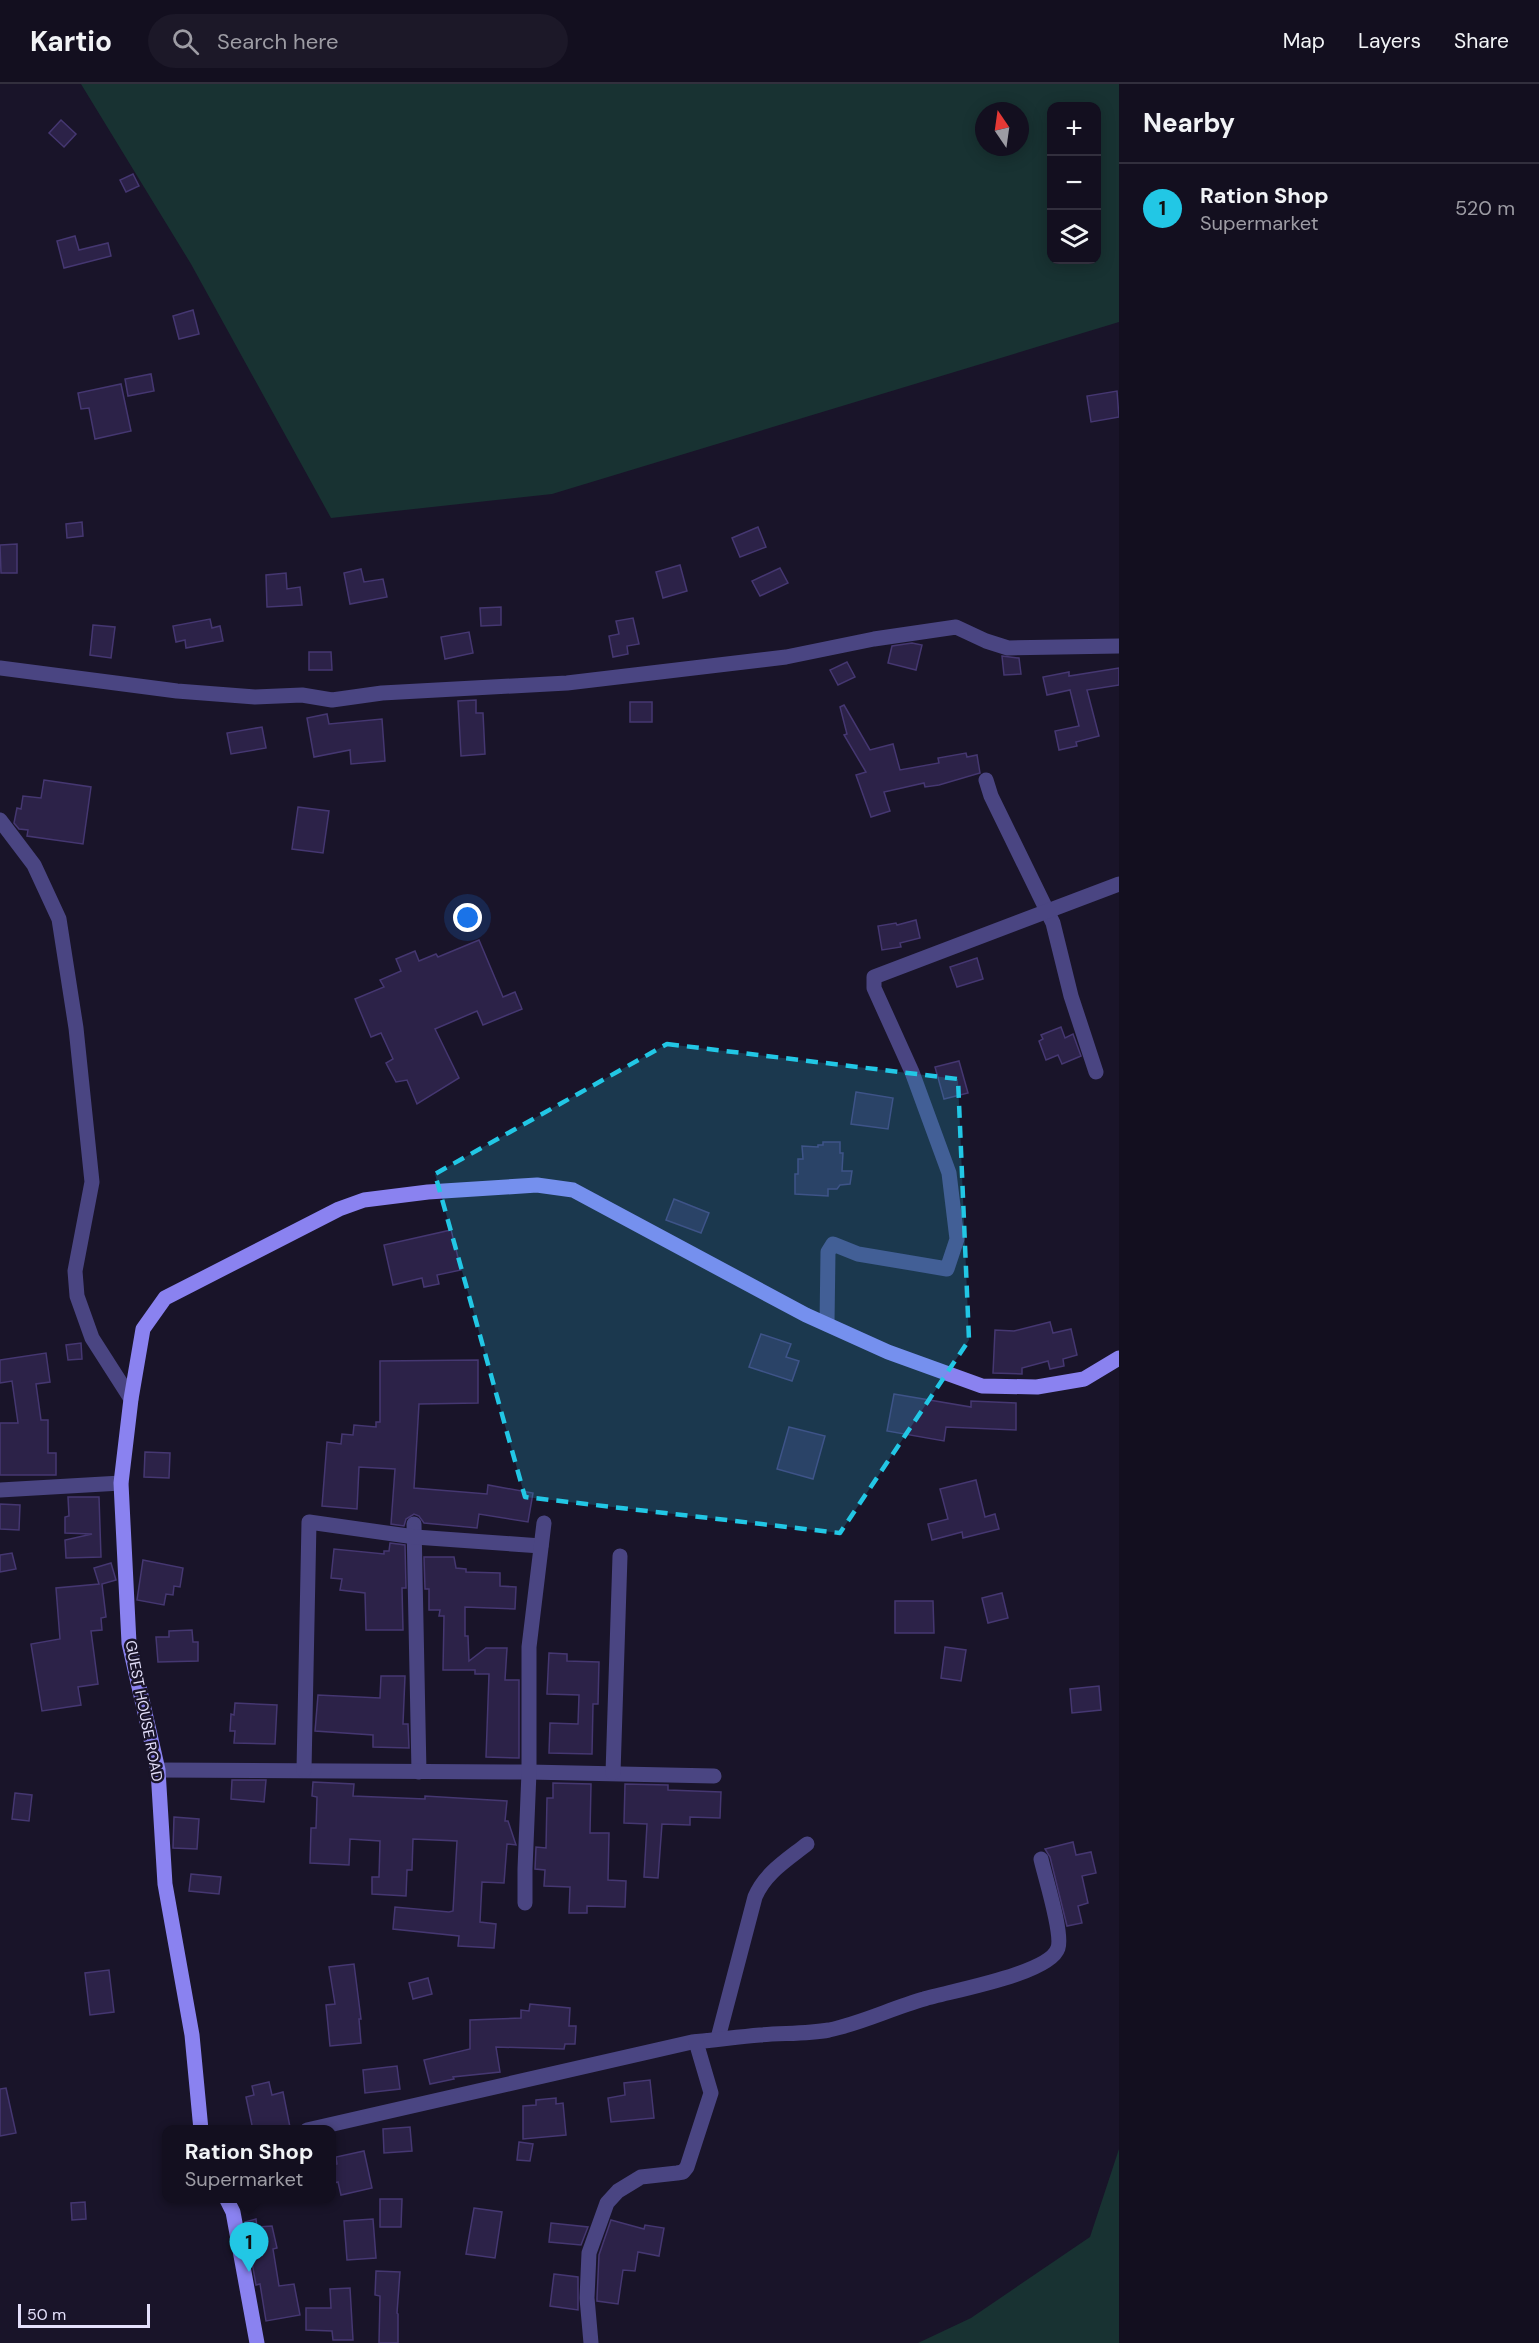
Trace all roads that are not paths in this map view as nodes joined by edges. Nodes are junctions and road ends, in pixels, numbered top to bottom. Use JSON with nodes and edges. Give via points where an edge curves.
{"nodes":[{"id":1,"x":1119,"y":646,"type":"edge"},
{"id":2,"x":0,"y":668,"type":"edge"},
{"id":3,"x":986,"y":780,"type":"dead end"},
{"id":4,"x":0,"y":820,"type":"edge"},
{"id":5,"x":1119,"y":884,"type":"edge"},
{"id":6,"x":1046,"y":910,"type":"junction"},
{"id":7,"x":1096,"y":1072,"type":"dead end"},
{"id":8,"x":827,"y":1324,"type":"junction"},
{"id":9,"x":1119,"y":1358,"type":"edge"},
{"id":10,"x":131,"y":1399,"type":"junction"},
{"id":11,"x":121,"y":1483,"type":"junction"},
{"id":12,"x":0,"y":1490,"type":"edge"},
{"id":13,"x":544,"y":1523,"type":"dead end"},
{"id":14,"x":414,"y":1530,"type":"junction"},
{"id":15,"x":541,"y":1546,"type":"junction"},
{"id":16,"x":620,"y":1556,"type":"dead end"},
{"id":17,"x":158,"y":1770,"type":"junction"},
{"id":18,"x":304,"y":1770,"type":"junction"},
{"id":19,"x":418,"y":1772,"type":"junction"},
{"id":20,"x":529,"y":1772,"type":"junction"},
{"id":21,"x":613,"y":1773,"type":"junction"},
{"id":22,"x":714,"y":1776,"type":"dead end"},
{"id":23,"x":807,"y":1845,"type":"dead end"},
{"id":24,"x":1041,"y":1859,"type":"dead end"},
{"id":25,"x":525,"y":1903,"type":"dead end"},
{"id":26,"x":718,"y":2038,"type":"junction"},
{"id":27,"x":696,"y":2042,"type":"junction"},
{"id":28,"x":201,"y":2125,"type":"edge"},
{"id":29,"x":329,"y":2125,"type":"edge"},
{"id":30,"x":228,"y":2203,"type":"edge"},
{"id":31,"x":257,"y":2343,"type":"edge"},
{"id":32,"x":591,"y":2343,"type":"edge"}],
"edges":[{"from":1,"to":2,"type":"street","via":[[1008,648],[956,627],[775,658],[567,683],[382,693],[332,700],[302,695],[255,698],[177,692]]},
{"from":3,"to":6,"type":"street"},
{"from":4,"to":10,"type":"street","via":[[34,865],[59,919],[76,1028],[92,1182],[75,1271],[76,1296],[92,1338]]},
{"from":5,"to":6,"type":"street"},
{"from":6,"to":7,"type":"street"},
{"from":6,"to":8,"type":"street","via":[[874,977],[874,988],[912,1072],[949,1173],[957,1239],[947,1269],[858,1254],[833,1244],[828,1252]]},
{"from":8,"to":9,"type":"main road","via":[[888,1352],[982,1386],[1037,1387],[1084,1380]]},
{"from":8,"to":10,"type":"main road","name":"GUEST HOUSE ROAD","via":[[573,1190],[537,1185],[428,1192],[364,1200],[339,1209],[165,1298],[143,1329]]},
{"from":10,"to":11,"type":"main road","name":"GUEST HOUSE ROAD"},
{"from":11,"to":12,"type":"street"},
{"from":11,"to":17,"type":"main road","name":"GUEST HOUSE ROAD","via":[[129,1643]]},
{"from":13,"to":15,"type":"street"},
{"from":14,"to":15,"type":"street"},
{"from":14,"to":18,"type":"street","via":[[309,1522]]},
{"from":14,"to":19,"type":"street"},
{"from":15,"to":20,"type":"street","via":[[529,1647]]},
{"from":16,"to":21,"type":"street"},
{"from":17,"to":18,"type":"street"},
{"from":17,"to":28,"type":"main road","name":"GUEST HOUSE ROAD","via":[[165,1884],[192,2035]]},
{"from":18,"to":19,"type":"street"},
{"from":19,"to":20,"type":"street"},
{"from":20,"to":21,"type":"street"},
{"from":20,"to":25,"type":"street"},
{"from":21,"to":22,"type":"street"},
{"from":23,"to":26,"type":"street","via":[[760,1886]]},
{"from":24,"to":26,"type":"street","via":[[1057,1926],[1059,1947],[1052,1958],[1003,1979],[923,1999],[856,2024]]},
{"from":26,"to":27,"type":"street"},
{"from":27,"to":29,"type":"street"},
{"from":27,"to":32,"type":"street","via":[[711,2093],[687,2167],[677,2174],[641,2177],[607,2203],[589,2253]]},
{"from":30,"to":31,"type":"main road"}]}
